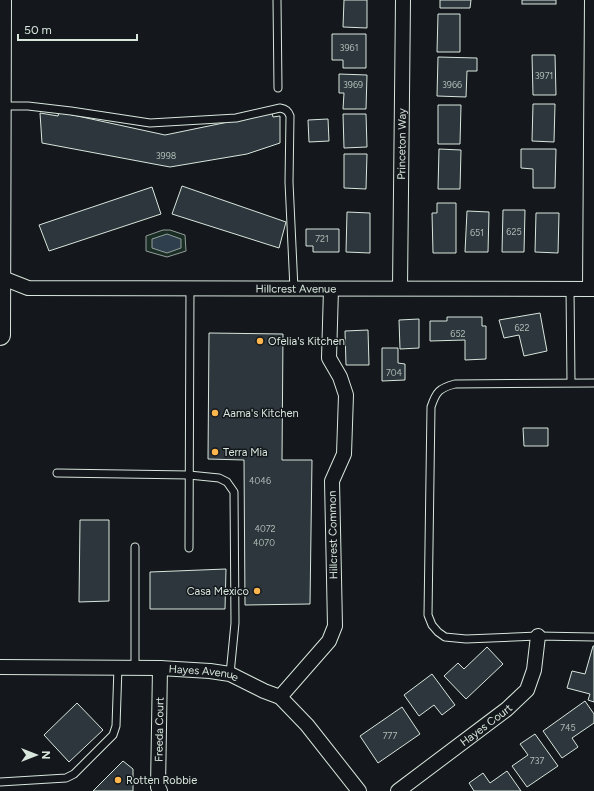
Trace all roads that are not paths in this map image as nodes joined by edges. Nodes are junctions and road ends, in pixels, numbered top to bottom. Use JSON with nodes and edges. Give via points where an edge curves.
{"nodes":[{"id":1,"x":1,"y":0,"type":"edge"},
{"id":2,"x":277,"y":0,"type":"edge"},
{"id":3,"x":402,"y":0,"type":"edge"},
{"id":4,"x":592,"y":0,"type":"edge"},
{"id":5,"x":278,"y":88,"type":"dead end"},
{"id":6,"x":0,"y":106,"type":"edge"},
{"id":7,"x":0,"y":278,"type":"edge"},
{"id":8,"x":190,"y":288,"type":"junction"},
{"id":9,"x":400,"y":288,"type":"junction"},
{"id":10,"x":294,"y":289,"type":"junction"},
{"id":11,"x":331,"y":289,"type":"junction"},
{"id":12,"x":570,"y":289,"type":"junction"},
{"id":13,"x":592,"y":289,"type":"edge"},
{"id":14,"x":0,"y":335,"type":"edge"},
{"id":15,"x":571,"y":382,"type":"junction"},
{"id":16,"x":594,"y":383,"type":"edge"},
{"id":17,"x":57,"y":473,"type":"dead end"},
{"id":18,"x":189,"y":475,"type":"junction"},
{"id":19,"x":134,"y":547,"type":"dead end"},
{"id":20,"x":189,"y":548,"type":"dead end"},
{"id":21,"x":538,"y":636,"type":"junction"},
{"id":22,"x":594,"y":637,"type":"edge"},
{"id":23,"x":0,"y":666,"type":"edge"},
{"id":24,"x":118,"y":667,"type":"junction"},
{"id":25,"x":135,"y":667,"type":"junction"},
{"id":26,"x":160,"y":668,"type":"junction"},
{"id":27,"x":230,"y":674,"type":"junction"},
{"id":28,"x":280,"y":696,"type":"junction"},
{"id":29,"x":0,"y":782,"type":"edge"},
{"id":30,"x":160,"y":791,"type":"edge"},
{"id":31,"x":359,"y":791,"type":"edge"},
{"id":32,"x":398,"y":791,"type":"edge"}],
"edges":[{"from":1,"to":6,"type":"main road"},
{"from":2,"to":5,"type":"lane"},
{"from":3,"to":9,"type":"street","name":"Princeton Way"},
{"from":4,"to":13,"type":"street"},
{"from":6,"to":7,"type":"main road"},
{"from":6,"to":10,"type":"lane","via":[[28,106],[150,123],[236,118],[280,108],[289,112]]},
{"from":7,"to":8,"type":"street","name":"Hillcrest Avenue","via":[[28,288]]},
{"from":7,"to":14,"type":"main road"},
{"from":8,"to":10,"type":"street","name":"Hillcrest Avenue"},
{"from":8,"to":18,"type":"lane"},
{"from":9,"to":11,"type":"street","name":"Hillcrest Avenue"},
{"from":9,"to":12,"type":"street","name":"Hillcrest Avenue"},
{"from":10,"to":11,"type":"street","name":"Hillcrest Avenue"},
{"from":11,"to":28,"type":"street","name":"Hillcrest Common","via":[[329,358],[340,377],[346,395],[344,454],[332,481],[335,626],[329,642]]},
{"from":12,"to":13,"type":"street","name":"Hillcrest Avenue"},
{"from":12,"to":15,"type":"lane"},
{"from":15,"to":16,"type":"lane"},
{"from":15,"to":21,"type":"lane","via":[[455,384],[443,387],[434,396],[431,407],[428,615],[432,625],[445,637],[466,639]]},
{"from":17,"to":18,"type":"lane"},
{"from":18,"to":20,"type":"lane"},
{"from":18,"to":27,"type":"lane","via":[[219,478],[227,482],[234,492],[235,623]]},
{"from":19,"to":25,"type":"lane"},
{"from":21,"to":22,"type":"lane"},
{"from":21,"to":32,"type":"street","name":"Hayes Court","via":[[534,670],[526,690],[507,709]]},
{"from":23,"to":24,"type":"street","name":"Hayes Avenue"},
{"from":24,"to":25,"type":"street","name":"Hayes Avenue"},
{"from":24,"to":29,"type":"lane","via":[[116,726],[113,735],[74,774],[66,778]]},
{"from":25,"to":26,"type":"street","name":"Hayes Avenue"},
{"from":26,"to":27,"type":"street","name":"Hayes Avenue"},
{"from":26,"to":30,"type":"street","name":"Freeda Court"},
{"from":27,"to":28,"type":"street","name":"Hayes Avenue","via":[[264,692]]},
{"from":28,"to":31,"type":"street","via":[[307,725]]}]}
